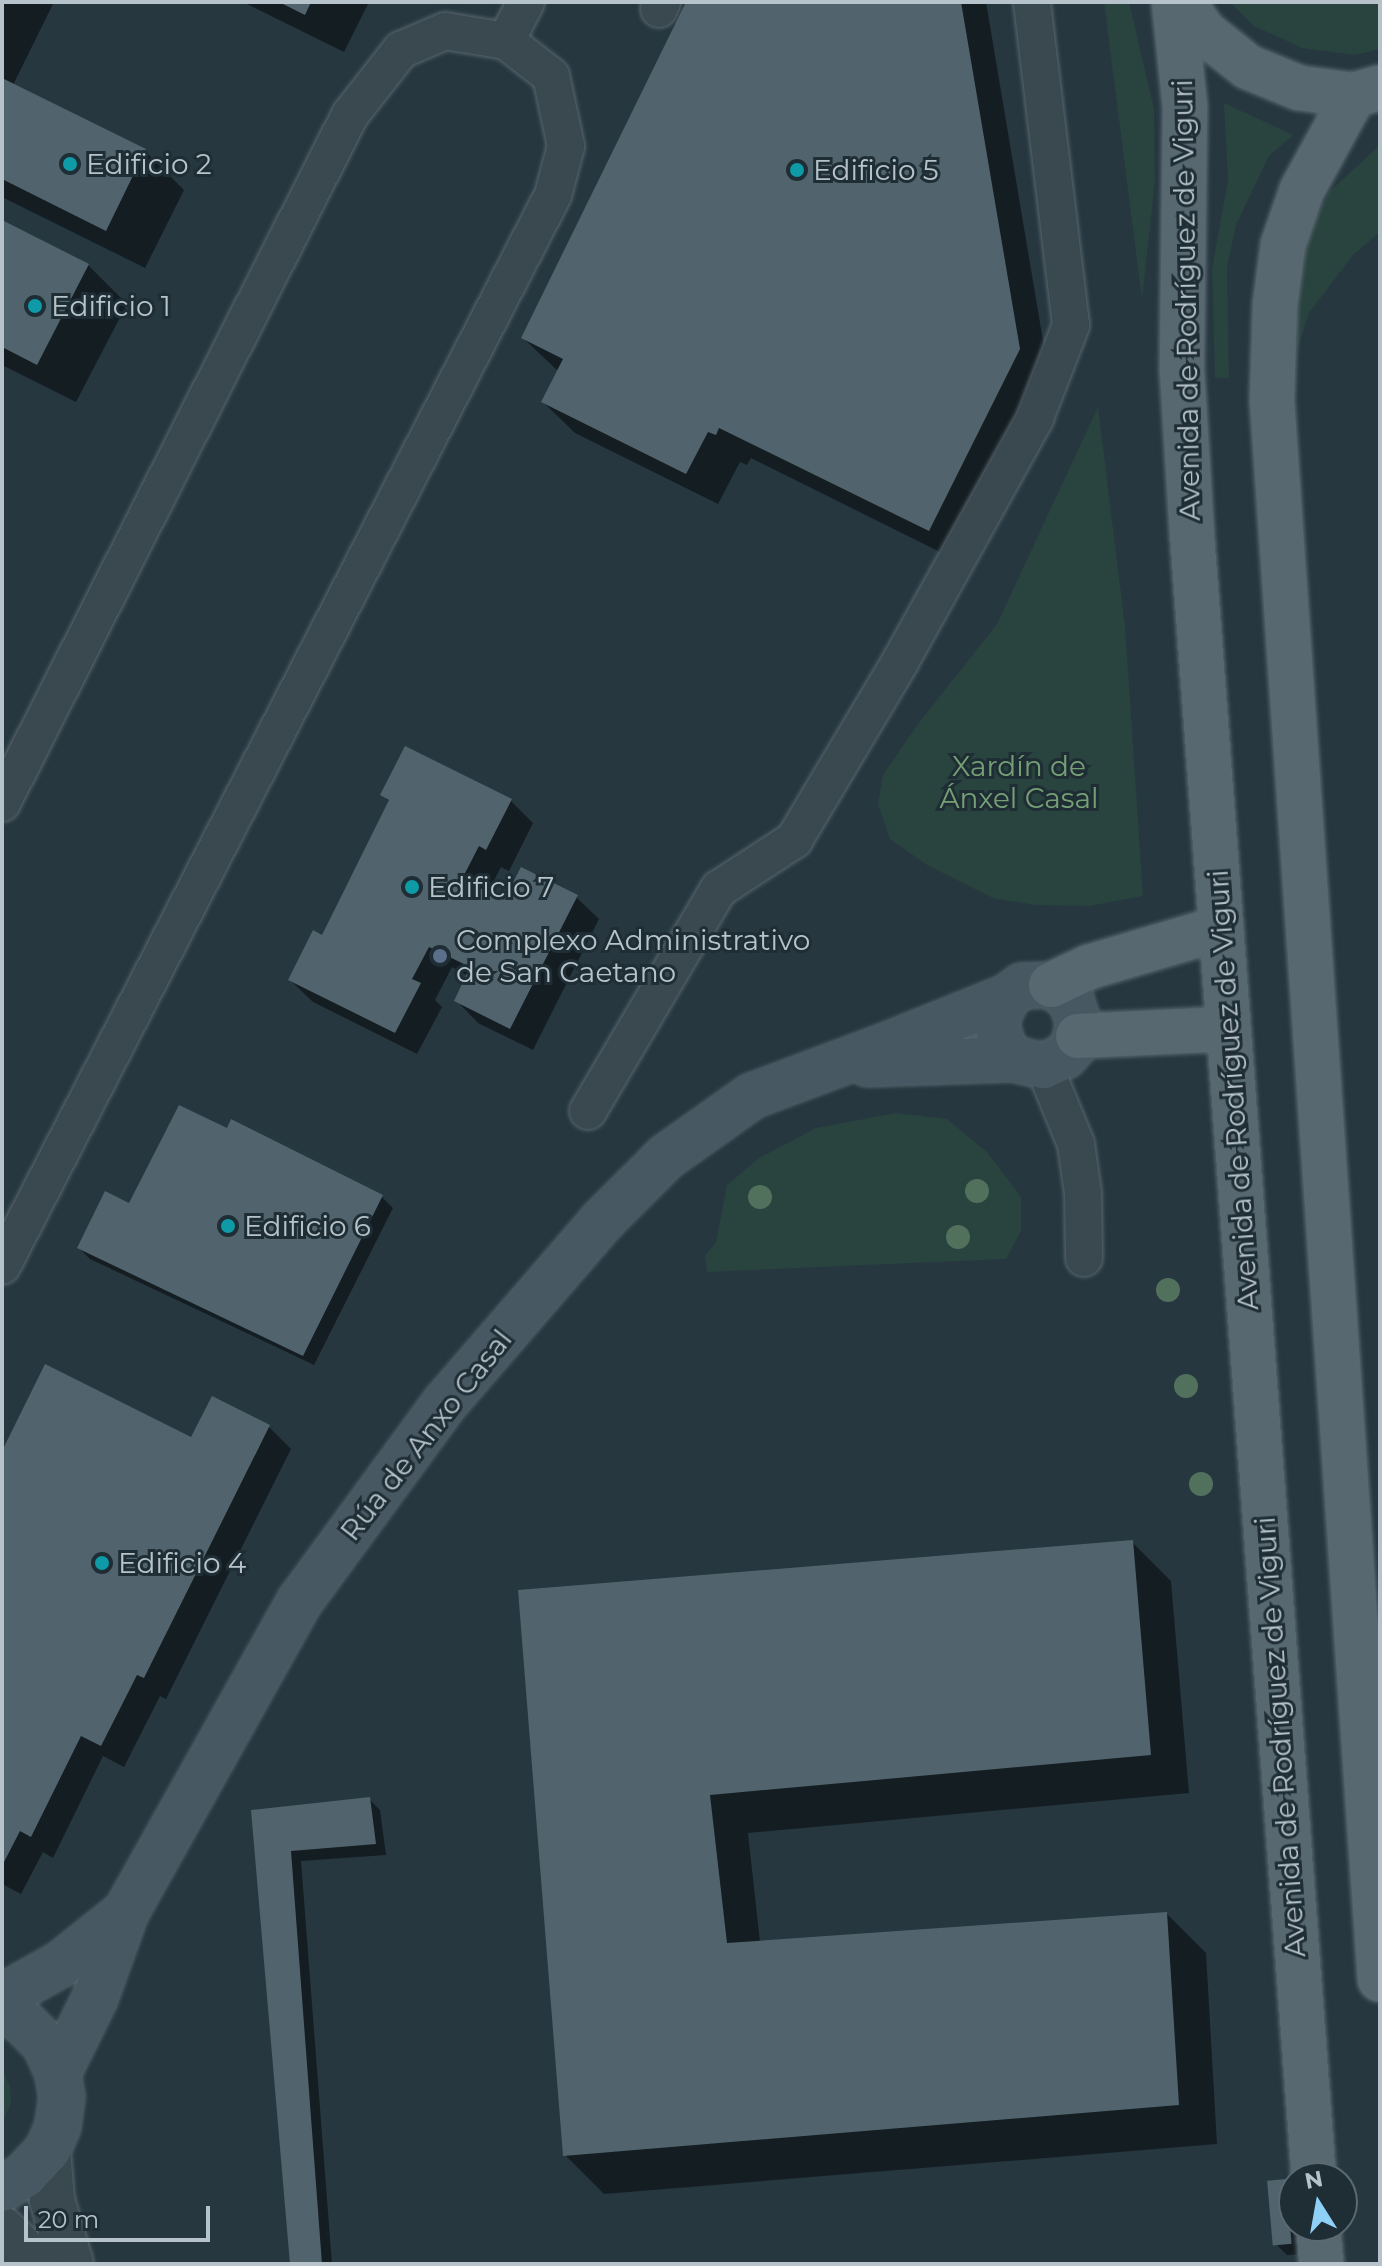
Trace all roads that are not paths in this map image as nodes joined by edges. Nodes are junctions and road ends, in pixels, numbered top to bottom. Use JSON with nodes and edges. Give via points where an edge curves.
{"nodes":[{"id":1,"x":526,"y":2,"type":"edge"},
{"id":2,"x":1032,"y":2,"type":"edge"},
{"id":3,"x":1174,"y":2,"type":"edge"},
{"id":4,"x":1183,"y":2,"type":"edge"},
{"id":5,"x":506,"y":41,"type":"junction"},
{"id":6,"x":1367,"y":92,"type":"edge"},
{"id":7,"x":2,"y":803,"type":"edge"},
{"id":8,"x":1221,"y":928,"type":"junction"},
{"id":9,"x":1051,"y":985,"type":"junction"},
{"id":10,"x":1007,"y":997,"type":"junction"},
{"id":11,"x":1228,"y":1029,"type":"junction"},
{"id":12,"x":1078,"y":1036,"type":"junction"},
{"id":13,"x":1029,"y":1062,"type":"junction"},
{"id":14,"x":837,"y":1065,"type":"junction"},
{"id":15,"x":588,"y":1111,"type":"dead end"},
{"id":16,"x":1084,"y":1258,"type":"dead end"},
{"id":17,"x":2,"y":1266,"type":"edge"},
{"id":18,"x":126,"y":1912,"type":"junction"},
{"id":19,"x":1380,"y":1979,"type":"edge"},
{"id":20,"x":2,"y":1997,"type":"edge"},
{"id":21,"x":2,"y":2009,"type":"edge"},
{"id":22,"x":58,"y":2073,"type":"junction"},
{"id":23,"x":48,"y":2150,"type":"junction"},
{"id":24,"x":1313,"y":2162,"type":"edge"},
{"id":25,"x":2,"y":2189,"type":"edge"},
{"id":26,"x":2,"y":2229,"type":"edge"},
{"id":27,"x":1319,"y":2242,"type":"edge"},
{"id":28,"x":38,"y":2264,"type":"edge"},
{"id":29,"x":71,"y":2264,"type":"edge"},
{"id":30,"x":1321,"y":2264,"type":"edge"}],
"edges":[{"from":1,"to":5,"type":"lane"},
{"from":2,"to":15,"type":"lane","via":[[1071,325],[1035,418],[794,840],[719,889]]},
{"from":3,"to":8,"type":"main road","name":"Avenida de Rodríguez de Viguri","via":[[1185,107],[1182,371]]},
{"from":4,"to":6,"type":"main road","via":[[1204,32],[1248,67],[1299,88]]},
{"from":5,"to":7,"type":"lane","via":[[445,31],[401,50],[350,115]]},
{"from":5,"to":17,"type":"lane","via":[[551,76],[566,146],[553,195]]},
{"from":6,"to":19,"type":"main road","via":[[1302,190],[1283,245],[1272,400]]},
{"from":8,"to":9,"type":"main road","via":[[1089,967]]},
{"from":8,"to":11,"type":"main road","name":"Avenida de Rodríguez de Viguri"},
{"from":9,"to":10,"type":"street","name":"Rúa de Anxo Casal","via":[[1022,986]]},
{"from":9,"to":12,"type":"street","via":[[1077,1011]]},
{"from":10,"to":13,"type":"street","via":[[996,1022],[1004,1049]]},
{"from":10,"to":14,"type":"street","name":"Rúa de Anxo Casal"},
{"from":11,"to":12,"type":"main road"},
{"from":11,"to":24,"type":"main road","name":"Avenida de Rodríguez de Viguri"},
{"from":12,"to":13,"type":"street","via":[[1065,1056]]},
{"from":13,"to":14,"type":"street","name":"Rúa de Anxo Casal"},
{"from":13,"to":16,"type":"lane","via":[[1076,1144]]},
{"from":14,"to":18,"type":"street","name":"Rúa de Anxo Casal","via":[[752,1096],[666,1157],[601,1222],[445,1403],[300,1601]]},
{"from":18,"to":20,"type":"street","name":"Rúa de Anxo Casal","via":[[61,1964]]},
{"from":18,"to":22,"type":"street","name":"Rúa de Anxo Casal","via":[[95,1998]]},
{"from":21,"to":22,"type":"street","name":"Rúa de Anxo Casal","via":[[45,2044]]},
{"from":22,"to":23,"type":"street","name":"Rúa de Anxo Casal","via":[[60,2112]]},
{"from":23,"to":25,"type":"street","name":"Rúa de Anxo Casal","via":[[25,2175]]},
{"from":23,"to":29,"type":"street","via":[[52,2200]]},
{"from":26,"to":28,"type":"street"},
{"from":27,"to":30,"type":"main road"}]}
